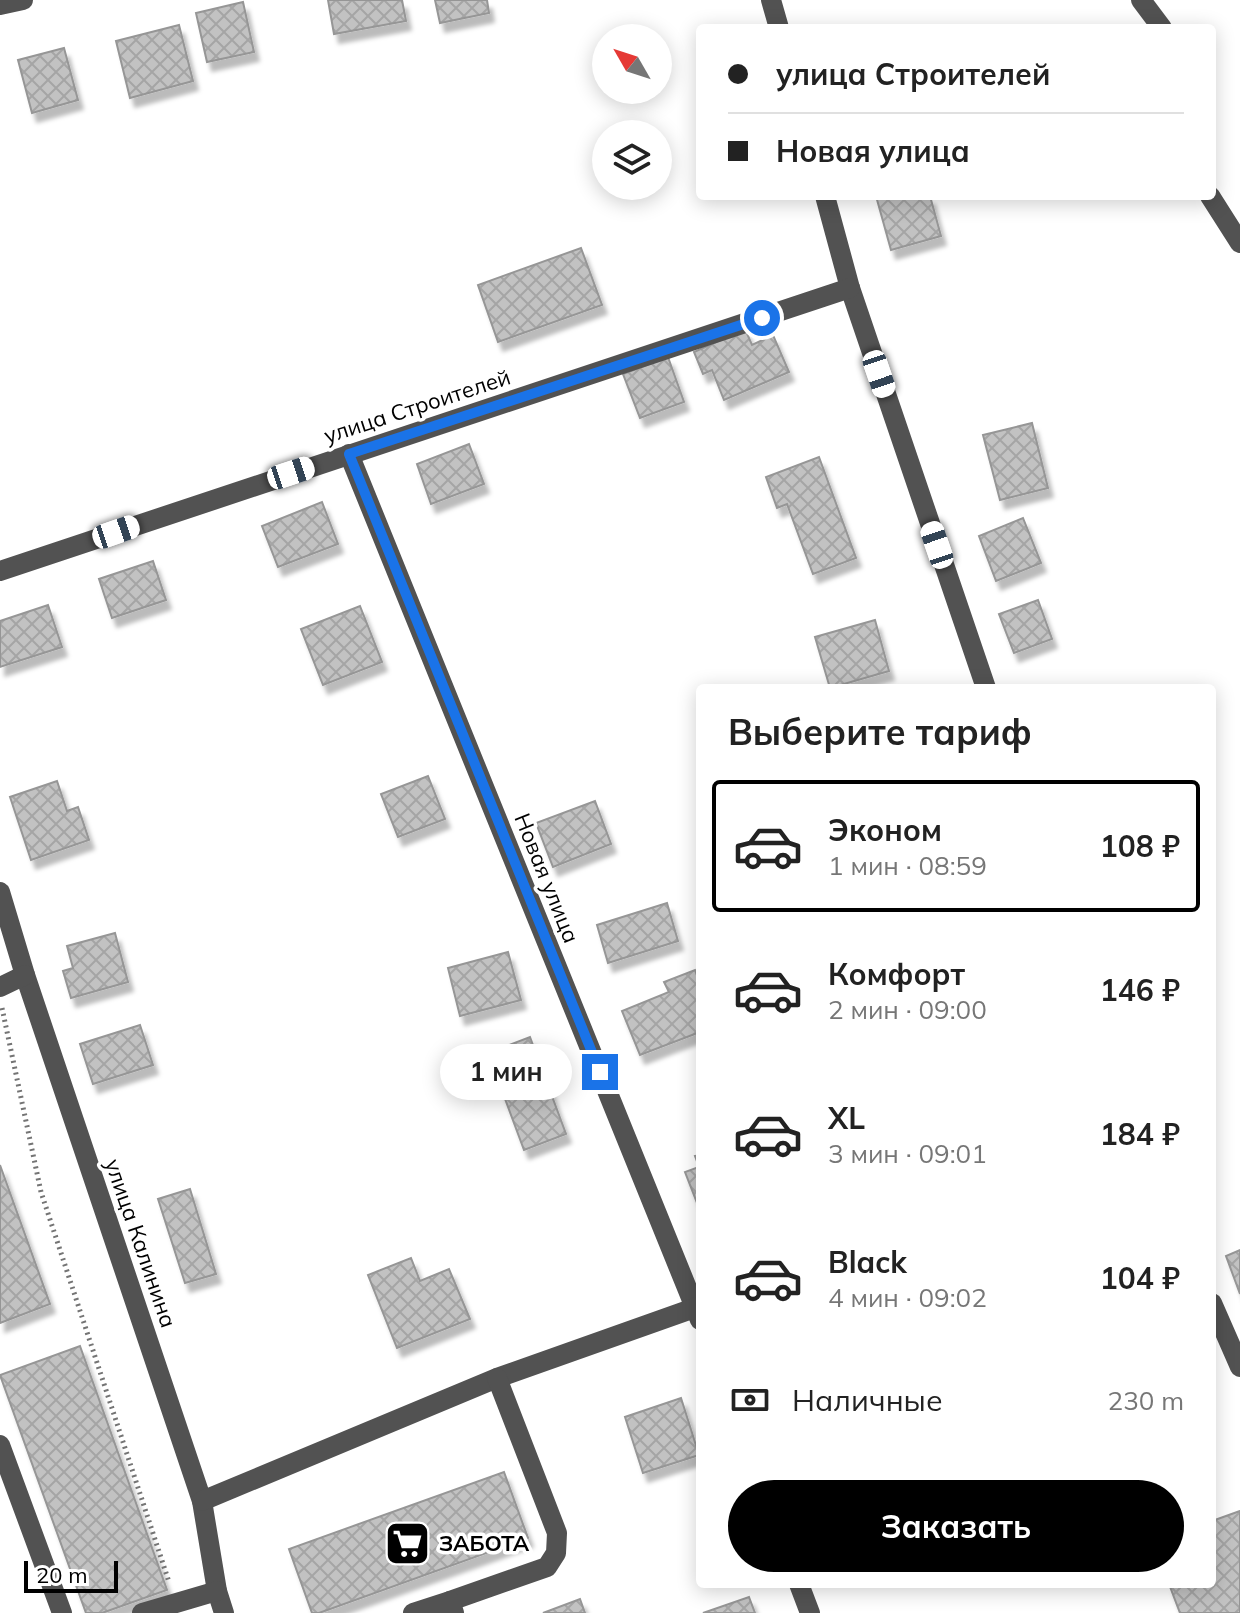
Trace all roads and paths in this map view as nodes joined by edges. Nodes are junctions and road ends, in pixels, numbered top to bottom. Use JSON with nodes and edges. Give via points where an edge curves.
{"nodes":[{"id":1,"x":23,"y":0,"type":"edge"},
{"id":2,"x":771,"y":0,"type":"edge"},
{"id":3,"x":1141,"y":0,"type":"edge"},
{"id":4,"x":0,"y":5,"type":"edge"},
{"id":5,"x":778,"y":24,"type":"edge"},
{"id":6,"x":1159,"y":24,"type":"edge"},
{"id":7,"x":826,"y":200,"type":"edge"},
{"id":8,"x":1213,"y":200,"type":"edge"},
{"id":9,"x":1240,"y":243,"type":"edge"},
{"id":10,"x":850,"y":288,"type":"junction"},
{"id":11,"x":349,"y":454,"type":"junction"},
{"id":12,"x":0,"y":571,"type":"edge"},
{"id":13,"x":985,"y":684,"type":"edge"},
{"id":14,"x":0,"y":892,"type":"edge"},
{"id":15,"x":25,"y":975,"type":"junction"},
{"id":16,"x":0,"y":987,"type":"edge"},
{"id":17,"x":0,"y":1000,"type":"edge"},
{"id":18,"x":696,"y":1306,"type":"edge"},
{"id":19,"x":696,"y":1312,"type":"edge"},
{"id":20,"x":1216,"y":1312,"type":"edge"},
{"id":21,"x":1240,"y":1367,"type":"edge"},
{"id":22,"x":497,"y":1378,"type":"junction"},
{"id":23,"x":0,"y":1445,"type":"edge"},
{"id":24,"x":202,"y":1501,"type":"junction"},
{"id":25,"x":801,"y":1588,"type":"edge"},
{"id":26,"x":217,"y":1591,"type":"junction"},
{"id":27,"x":176,"y":1603,"type":"junction"},
{"id":28,"x":452,"y":1607,"type":"edge"},
{"id":29,"x":62,"y":1613,"type":"edge"},
{"id":30,"x":142,"y":1613,"type":"edge"},
{"id":31,"x":224,"y":1613,"type":"edge"},
{"id":32,"x":413,"y":1613,"type":"edge"},
{"id":33,"x":810,"y":1613,"type":"edge"}],
"edges":[{"from":1,"to":4,"type":"street"},
{"from":2,"to":5,"type":"street"},
{"from":3,"to":6,"type":"street"},
{"from":7,"to":10,"type":"street"},
{"from":8,"to":9,"type":"street"},
{"from":10,"to":11,"type":"street","name":"улица Строителей"},
{"from":10,"to":13,"type":"street"},
{"from":11,"to":12,"type":"street","name":"улица Строителей"},
{"from":11,"to":18,"type":"street","name":"Новая улица"},
{"from":14,"to":15,"type":"street","name":"улица Калинина"},
{"from":15,"to":16,"type":"street"},
{"from":15,"to":24,"type":"street","name":"улица Калинина"},
{"from":17,"to":27,"type":"path","via":[[41,1192]]},
{"from":19,"to":22,"type":"street"},
{"from":20,"to":21,"type":"street"},
{"from":22,"to":24,"type":"street"},
{"from":22,"to":28,"type":"street","via":[[557,1533],[556,1553],[547,1567]]},
{"from":23,"to":29,"type":"street"},
{"from":24,"to":26,"type":"street","name":"улица Калинина"},
{"from":25,"to":33,"type":"street"},
{"from":26,"to":27,"type":"street"},
{"from":26,"to":31,"type":"street","name":"улица Калинина"},
{"from":27,"to":30,"type":"street"},
{"from":28,"to":32,"type":"street"}]}
